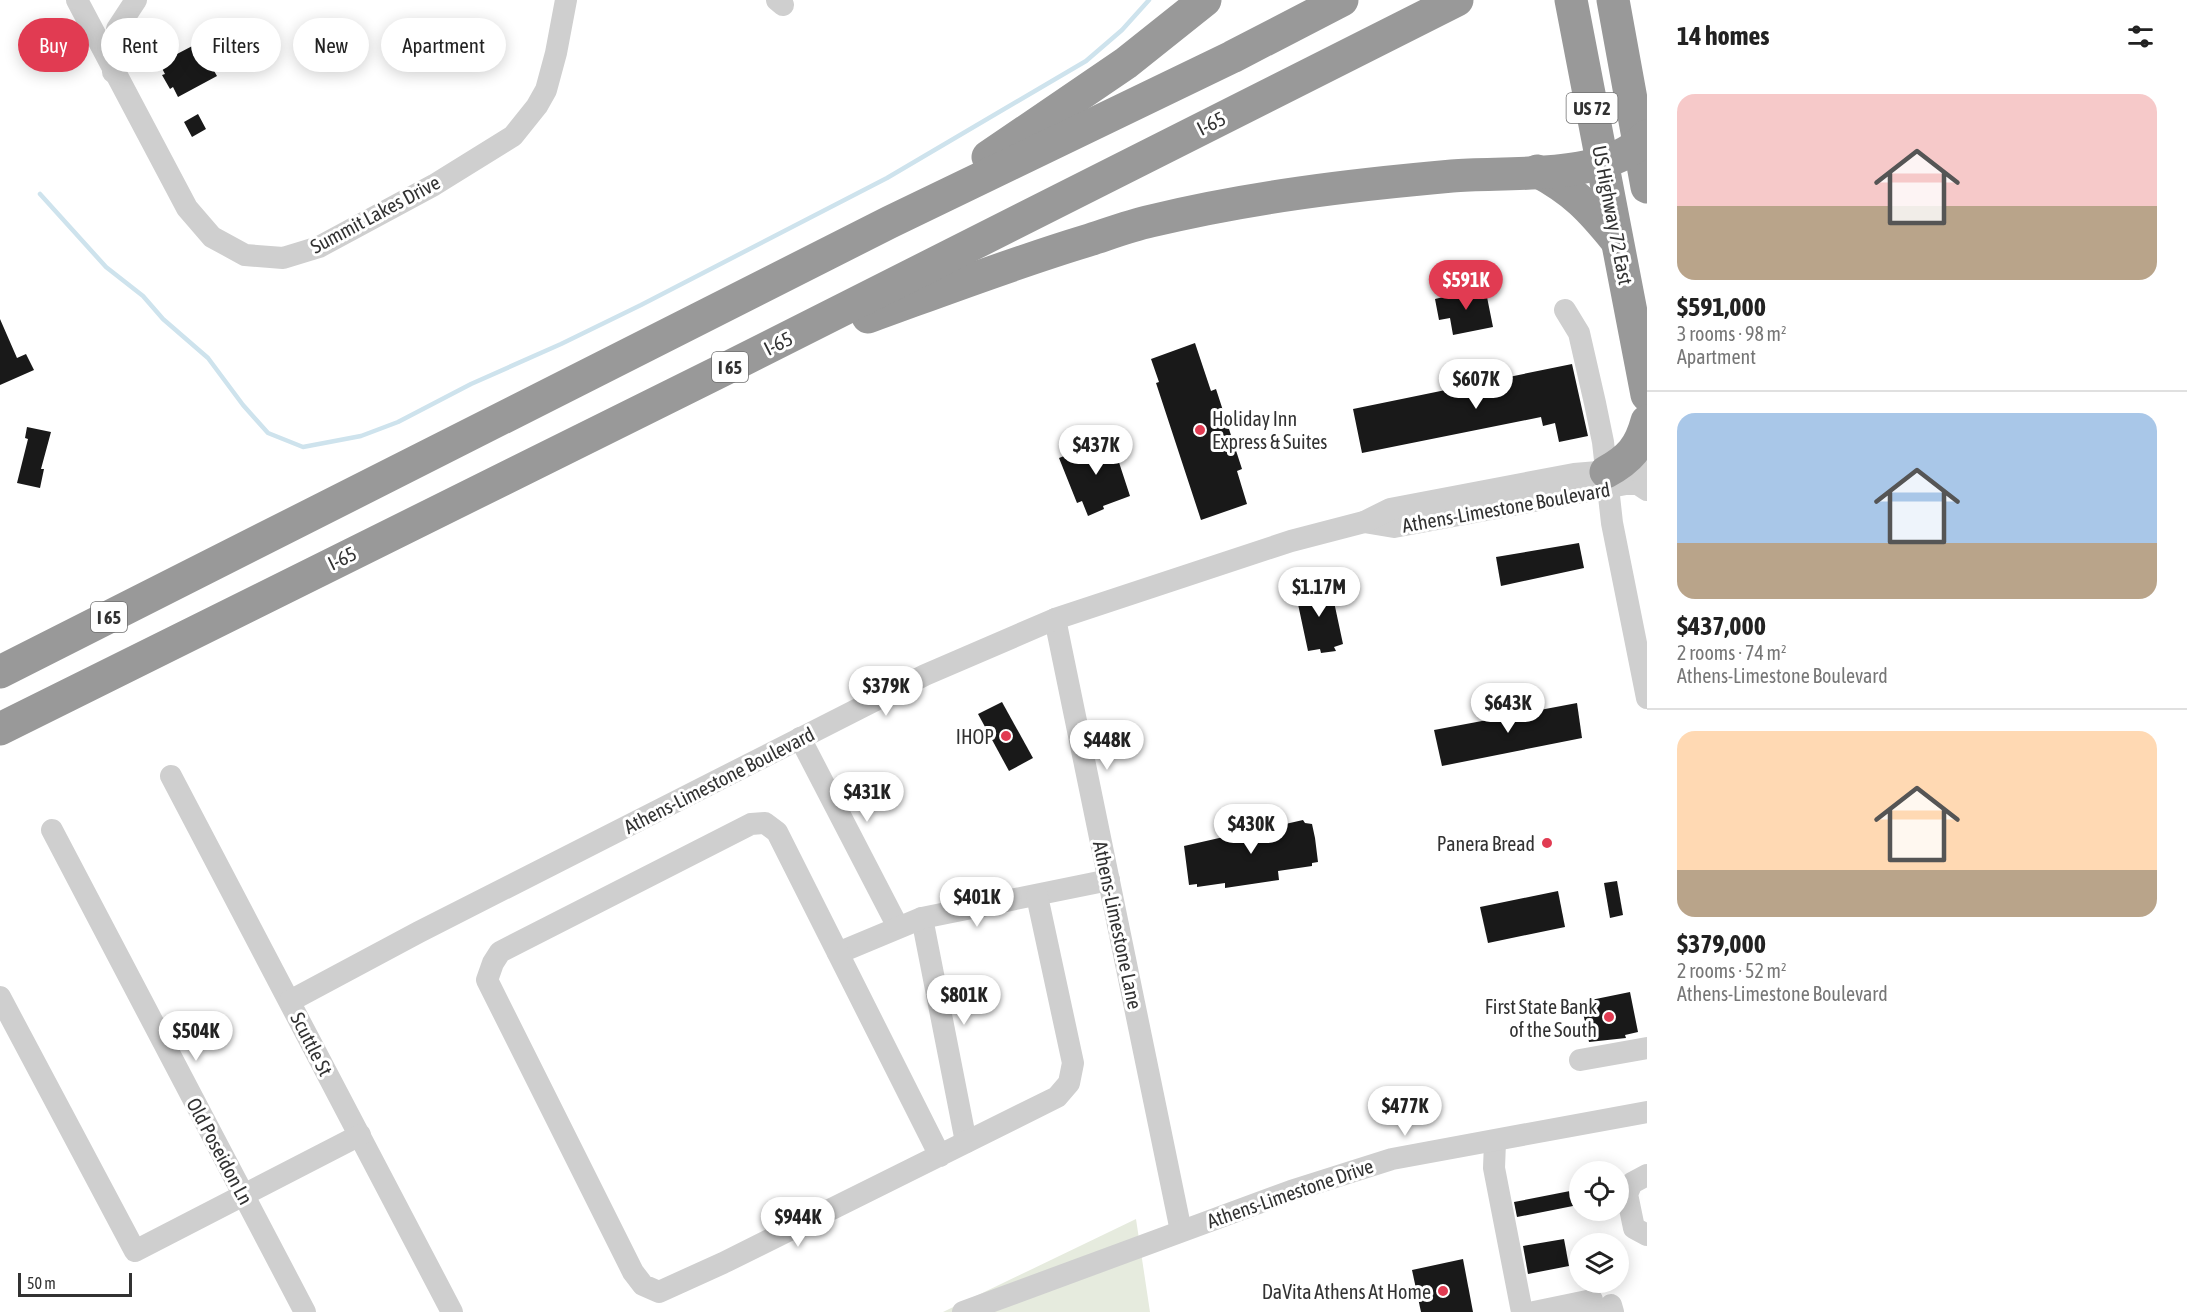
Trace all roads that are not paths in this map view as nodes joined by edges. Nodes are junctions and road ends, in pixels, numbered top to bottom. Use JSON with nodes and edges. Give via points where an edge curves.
{"nodes":[{"id":1,"x":77,"y":0,"type":"edge"},
{"id":2,"x":136,"y":0,"type":"edge"},
{"id":3,"x":566,"y":0,"type":"edge"},
{"id":4,"x":1205,"y":0,"type":"edge"},
{"id":5,"x":1342,"y":0,"type":"edge"},
{"id":6,"x":1457,"y":0,"type":"edge"},
{"id":7,"x":1571,"y":0,"type":"edge"},
{"id":8,"x":1613,"y":0,"type":"edge"},
{"id":9,"x":124,"y":18,"type":"edge"},
{"id":10,"x":101,"y":48,"type":"edge"},
{"id":11,"x":113,"y":72,"type":"edge"},
{"id":12,"x":1643,"y":140,"type":"edge"},
{"id":13,"x":1603,"y":164,"type":"junction"},
{"id":14,"x":1537,"y":171,"type":"junction"},
{"id":15,"x":1647,"y":187,"type":"edge"},
{"id":16,"x":890,"y":222,"type":"junction"},
{"id":17,"x":1619,"y":244,"type":"junction"},
{"id":18,"x":1565,"y":310,"type":"dead end"},
{"id":19,"x":1642,"y":337,"type":"edge"},
{"id":20,"x":734,"y":365,"type":"junction"},
{"id":21,"x":1647,"y":395,"type":"edge"},
{"id":22,"x":1647,"y":421,"type":"edge"},
{"id":23,"x":1647,"y":468,"type":"edge"},
{"id":24,"x":1607,"y":480,"type":"junction"},
{"id":25,"x":1647,"y":490,"type":"edge"},
{"id":26,"x":1055,"y":619,"type":"junction"},
{"id":27,"x":0,"y":672,"type":"edge"},
{"id":28,"x":1647,"y":698,"type":"edge"},
{"id":29,"x":0,"y":729,"type":"edge"},
{"id":30,"x":800,"y":738,"type":"junction"},
{"id":31,"x":171,"y":776,"type":"dead end"},
{"id":32,"x":52,"y":830,"type":"dead end"},
{"id":33,"x":1109,"y":880,"type":"junction"},
{"id":34,"x":1038,"y":896,"type":"junction"},
{"id":35,"x":922,"y":918,"type":"junction"},
{"id":36,"x":898,"y":927,"type":"junction"},
{"id":37,"x":838,"y":953,"type":"junction"},
{"id":38,"x":0,"y":997,"type":"edge"},
{"id":39,"x":290,"y":1000,"type":"junction"},
{"id":40,"x":1647,"y":1048,"type":"edge"},
{"id":41,"x":1580,"y":1060,"type":"dead end"},
{"id":42,"x":1647,"y":1112,"type":"edge"},
{"id":43,"x":360,"y":1135,"type":"junction"},
{"id":44,"x":966,"y":1142,"type":"junction"},
{"id":45,"x":1495,"y":1142,"type":"junction"},
{"id":46,"x":939,"y":1155,"type":"junction"},
{"id":47,"x":1647,"y":1175,"type":"edge"},
{"id":48,"x":243,"y":1195,"type":"junction"},
{"id":49,"x":1181,"y":1231,"type":"junction"},
{"id":50,"x":1647,"y":1235,"type":"edge"},
{"id":51,"x":1606,"y":1310,"type":"edge"},
{"id":52,"x":305,"y":1312,"type":"edge"},
{"id":53,"x":452,"y":1312,"type":"edge"},
{"id":54,"x":963,"y":1312,"type":"edge"},
{"id":55,"x":1522,"y":1312,"type":"edge"},
{"id":56,"x":1533,"y":1312,"type":"edge"}],
"edges":[{"from":1,"to":10,"type":"street","name":"Summit Lakes Drive"},
{"from":2,"to":9,"type":"street"},
{"from":3,"to":11,"type":"street","name":"Summit Lakes Drive","via":[[546,90],[513,136],[434,185],[319,247],[283,258],[245,255],[212,237],[187,208]]},
{"from":4,"to":16,"type":"highway","via":[[1126,63]]},
{"from":5,"to":16,"type":"highway","number":"I 65"},
{"from":6,"to":20,"type":"highway","name":"I-65","number":"I 65"},
{"from":7,"to":13,"type":"highway","name":"US Highway 72 East","number":"US 72"},
{"from":8,"to":12,"type":"highway","name":"US Highway 72 East","number":"US 72"},
{"from":12,"to":13,"type":"highway"},
{"from":12,"to":15,"type":"highway","name":"US Highway 72 East","number":"US 72"},
{"from":13,"to":14,"type":"highway"},
{"from":13,"to":17,"type":"highway","name":"US Highway 72 East","number":"US 72"},
{"from":14,"to":17,"type":"highway","via":[[1584,202]]},
{"from":14,"to":20,"type":"highway","via":[[1348,186],[1249,200],[1149,221],[1043,254]]},
{"from":16,"to":27,"type":"highway","number":"I 65"},
{"from":17,"to":19,"type":"highway","name":"US Highway 72 East","number":"US 72"},
{"from":18,"to":24,"type":"street","via":[[1579,333]]},
{"from":19,"to":21,"type":"highway","name":"US Highway 72 East","number":"US 72"},
{"from":20,"to":29,"type":"highway","name":"I-65","number":"I 65"},
{"from":22,"to":24,"type":"highway","via":[[1636,449]]},
{"from":23,"to":24,"type":"street","name":"Athens-Limestone Boulevard"},
{"from":24,"to":25,"type":"street","name":"Athens-Limestone Boulevard","via":[[1638,484]]},
{"from":24,"to":26,"type":"street","name":"Athens-Limestone Boulevard","via":[[1574,474],[1390,509],[1364,522],[1291,541]]},
{"from":24,"to":28,"type":"street"},
{"from":26,"to":30,"type":"street","name":"Athens-Limestone Boulevard","via":[[925,675]]},
{"from":26,"to":33,"type":"street","name":"Athens-Limestone Lane"},
{"from":30,"to":36,"type":"street"},
{"from":30,"to":39,"type":"street","name":"Athens-Limestone Boulevard"},
{"from":31,"to":39,"type":"street","name":"Scuttle St"},
{"from":32,"to":48,"type":"street","name":"Old Poseidon Ln"},
{"from":33,"to":34,"type":"street"},
{"from":33,"to":49,"type":"street","name":"Athens-Limestone Lane"},
{"from":34,"to":35,"type":"street"},
{"from":34,"to":44,"type":"street","via":[[1073,1063],[1069,1083],[1057,1097]]},
{"from":35,"to":36,"type":"street"},
{"from":35,"to":44,"type":"street"},
{"from":36,"to":37,"type":"street"},
{"from":37,"to":46,"type":"street"},
{"from":37,"to":46,"type":"street","via":[[777,832],[765,823],[752,824],[500,952],[488,980],[633,1272],[643,1285],[659,1292]]},
{"from":38,"to":48,"type":"street","via":[[135,1251]]},
{"from":39,"to":43,"type":"street","name":"Scuttle St"},
{"from":40,"to":41,"type":"street"},
{"from":42,"to":45,"type":"street","name":"Athens-Limestone Drive"},
{"from":43,"to":48,"type":"street"},
{"from":43,"to":53,"type":"street","name":"Scuttle St"},
{"from":44,"to":46,"type":"street"},
{"from":45,"to":49,"type":"street","name":"Athens-Limestone Drive","via":[[1392,1159]]},
{"from":45,"to":55,"type":"street","via":[[1494,1168]]},
{"from":47,"to":50,"type":"street","via":[[1632,1183],[1627,1194],[1634,1228]]},
{"from":48,"to":52,"type":"street","name":"Old Poseidon Ln"},
{"from":49,"to":54,"type":"street","name":"Athens-Limestone Drive"},
{"from":51,"to":56,"type":"street","via":[[1592,1300]]}]}
